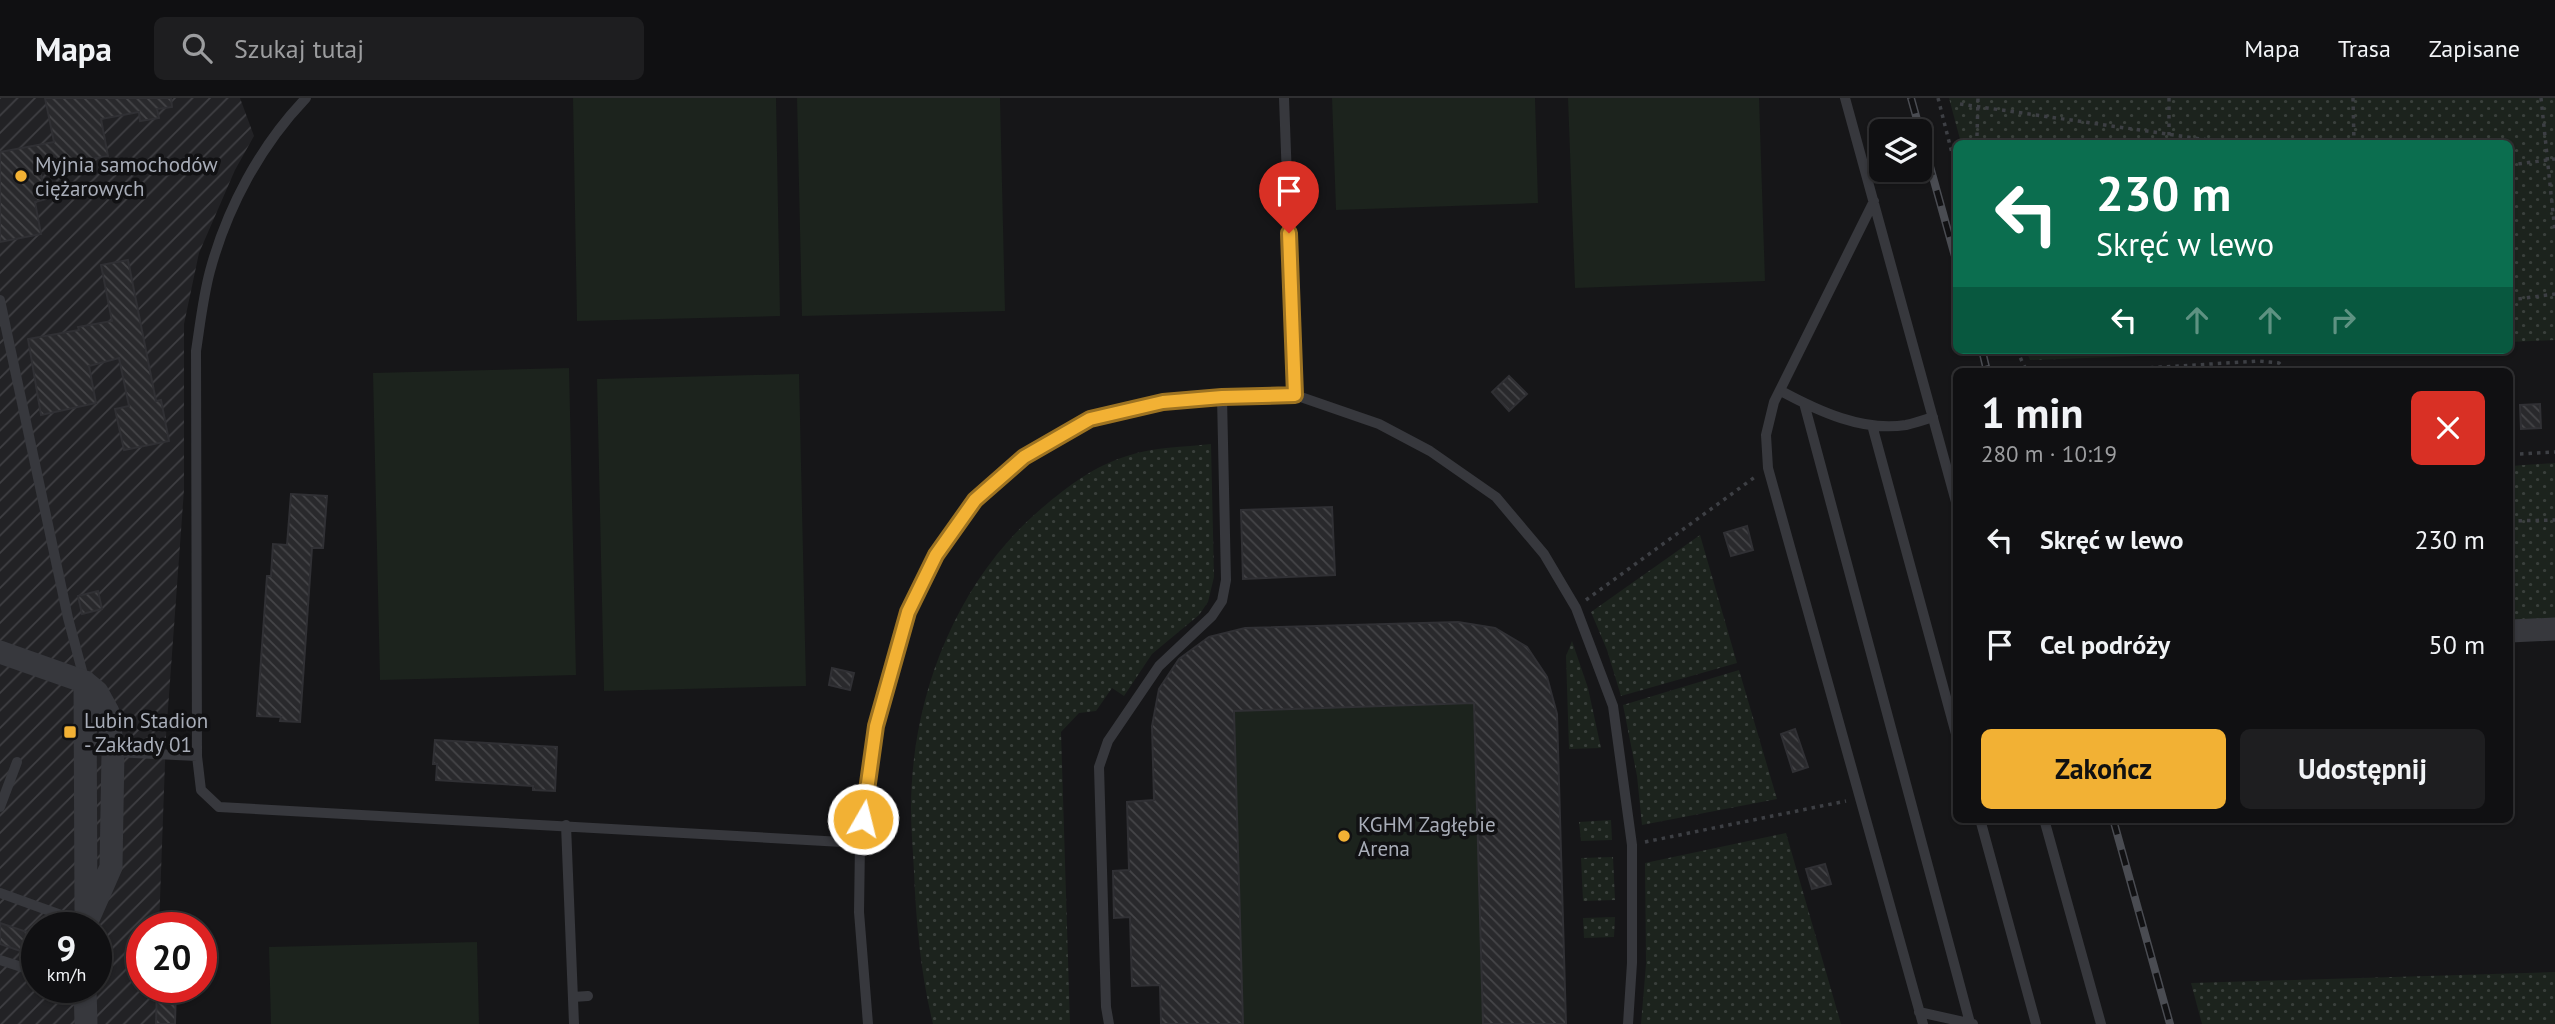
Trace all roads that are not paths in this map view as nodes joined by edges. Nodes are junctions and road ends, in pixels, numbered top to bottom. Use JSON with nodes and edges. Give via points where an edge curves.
{"nodes":[{"id":1,"x":306,"y":98,"type":"edge"},
{"id":2,"x":1284,"y":98,"type":"edge"},
{"id":3,"x":1845,"y":98,"type":"edge"},
{"id":4,"x":1874,"y":201,"type":"junction"},
{"id":5,"x":0,"y":300,"type":"edge"},
{"id":6,"x":1781,"y":391,"type":"junction"},
{"id":7,"x":1295,"y":395,"type":"junction"},
{"id":8,"x":1222,"y":397,"type":"junction"},
{"id":9,"x":1804,"y":404,"type":"junction"},
{"id":10,"x":1933,"y":417,"type":"junction"},
{"id":11,"x":1872,"y":425,"type":"junction"},
{"id":12,"x":1953,"y":491,"type":"edge"},
{"id":13,"x":2555,"y":629,"type":"edge"},
{"id":14,"x":2513,"y":631,"type":"edge"},
{"id":15,"x":0,"y":652,"type":"edge"},
{"id":16,"x":85,"y":682,"type":"junction"},
{"id":17,"x":1953,"y":723,"type":"edge"},
{"id":18,"x":86,"y":749,"type":"junction"},
{"id":19,"x":113,"y":752,"type":"junction"},
{"id":20,"x":197,"y":756,"type":"junction"},
{"id":21,"x":17,"y":762,"type":"dead end"},
{"id":22,"x":0,"y":807,"type":"edge"},
{"id":23,"x":1981,"y":823,"type":"edge"},
{"id":24,"x":2045,"y":823,"type":"edge"},
{"id":25,"x":566,"y":825,"type":"junction"},
{"id":26,"x":860,"y":843,"type":"junction"},
{"id":27,"x":0,"y":893,"type":"edge"},
{"id":28,"x":50,"y":912,"type":"edge"},
{"id":29,"x":86,"y":912,"type":"edge"},
{"id":30,"x":92,"y":912,"type":"edge"},
{"id":31,"x":0,"y":960,"type":"edge"},
{"id":32,"x":21,"y":967,"type":"edge"},
{"id":33,"x":588,"y":996,"type":"dead end"},
{"id":34,"x":573,"y":997,"type":"junction"},
{"id":35,"x":85,"y":1003,"type":"edge"},
{"id":36,"x":1919,"y":1012,"type":"junction"},
{"id":37,"x":86,"y":1024,"type":"edge"},
{"id":38,"x":574,"y":1024,"type":"edge"},
{"id":39,"x":868,"y":1024,"type":"edge"},
{"id":40,"x":1109,"y":1024,"type":"edge"},
{"id":41,"x":1628,"y":1024,"type":"edge"},
{"id":42,"x":1923,"y":1024,"type":"edge"},
{"id":43,"x":1972,"y":1024,"type":"edge"},
{"id":44,"x":2036,"y":1024,"type":"edge"},
{"id":45,"x":2101,"y":1024,"type":"edge"}],
"edges":[{"from":1,"to":20,"type":"lane","via":[[273,137],[238,198],[209,272],[203,307],[196,351]]},
{"from":2,"to":7,"type":"lane"},
{"from":3,"to":4,"type":"lane"},
{"from":4,"to":6,"type":"lane"},
{"from":4,"to":10,"type":"lane"},
{"from":5,"to":16,"type":"lane"},
{"from":6,"to":9,"type":"lane"},
{"from":6,"to":36,"type":"lane","via":[[1766,435],[1768,468]]},
{"from":7,"to":8,"type":"lane"},
{"from":7,"to":41,"type":"lane","via":[[1379,424],[1430,451],[1496,497],[1544,554],[1576,608],[1613,706],[1632,845]]},
{"from":8,"to":26,"type":"lane","via":[[1163,402],[1090,419],[1024,457],[975,500],[936,555],[908,612],[876,726]]},
{"from":8,"to":40,"type":"lane","via":[[1226,580],[1222,601],[1159,666],[1108,741],[1099,766]]},
{"from":9,"to":11,"type":"lane"},
{"from":9,"to":43,"type":"lane"},
{"from":10,"to":11,"type":"lane","via":[[1906,425]]},
{"from":10,"to":12,"type":"lane"},
{"from":11,"to":17,"type":"lane"},
{"from":13,"to":14,"type":"street"},
{"from":15,"to":16,"type":"street"},
{"from":16,"to":18,"type":"street"},
{"from":16,"to":19,"type":"street","via":[[108,712]]},
{"from":18,"to":19,"type":"lane"},
{"from":18,"to":29,"type":"street"},
{"from":19,"to":20,"type":"lane"},
{"from":19,"to":30,"type":"street","via":[[111,867]]},
{"from":20,"to":25,"type":"lane","via":[[201,790],[219,807]]},
{"from":21,"to":22,"type":"lane"},
{"from":23,"to":44,"type":"lane"},
{"from":24,"to":45,"type":"lane"},
{"from":25,"to":26,"type":"lane"},
{"from":25,"to":34,"type":"lane"},
{"from":26,"to":39,"type":"lane","via":[[859,912]]},
{"from":27,"to":28,"type":"lane"},
{"from":31,"to":32,"type":"lane"},
{"from":33,"to":34,"type":"lane"},
{"from":34,"to":38,"type":"lane"},
{"from":35,"to":37,"type":"street"},
{"from":36,"to":42,"type":"lane"},
{"from":36,"to":43,"type":"lane"}]}
